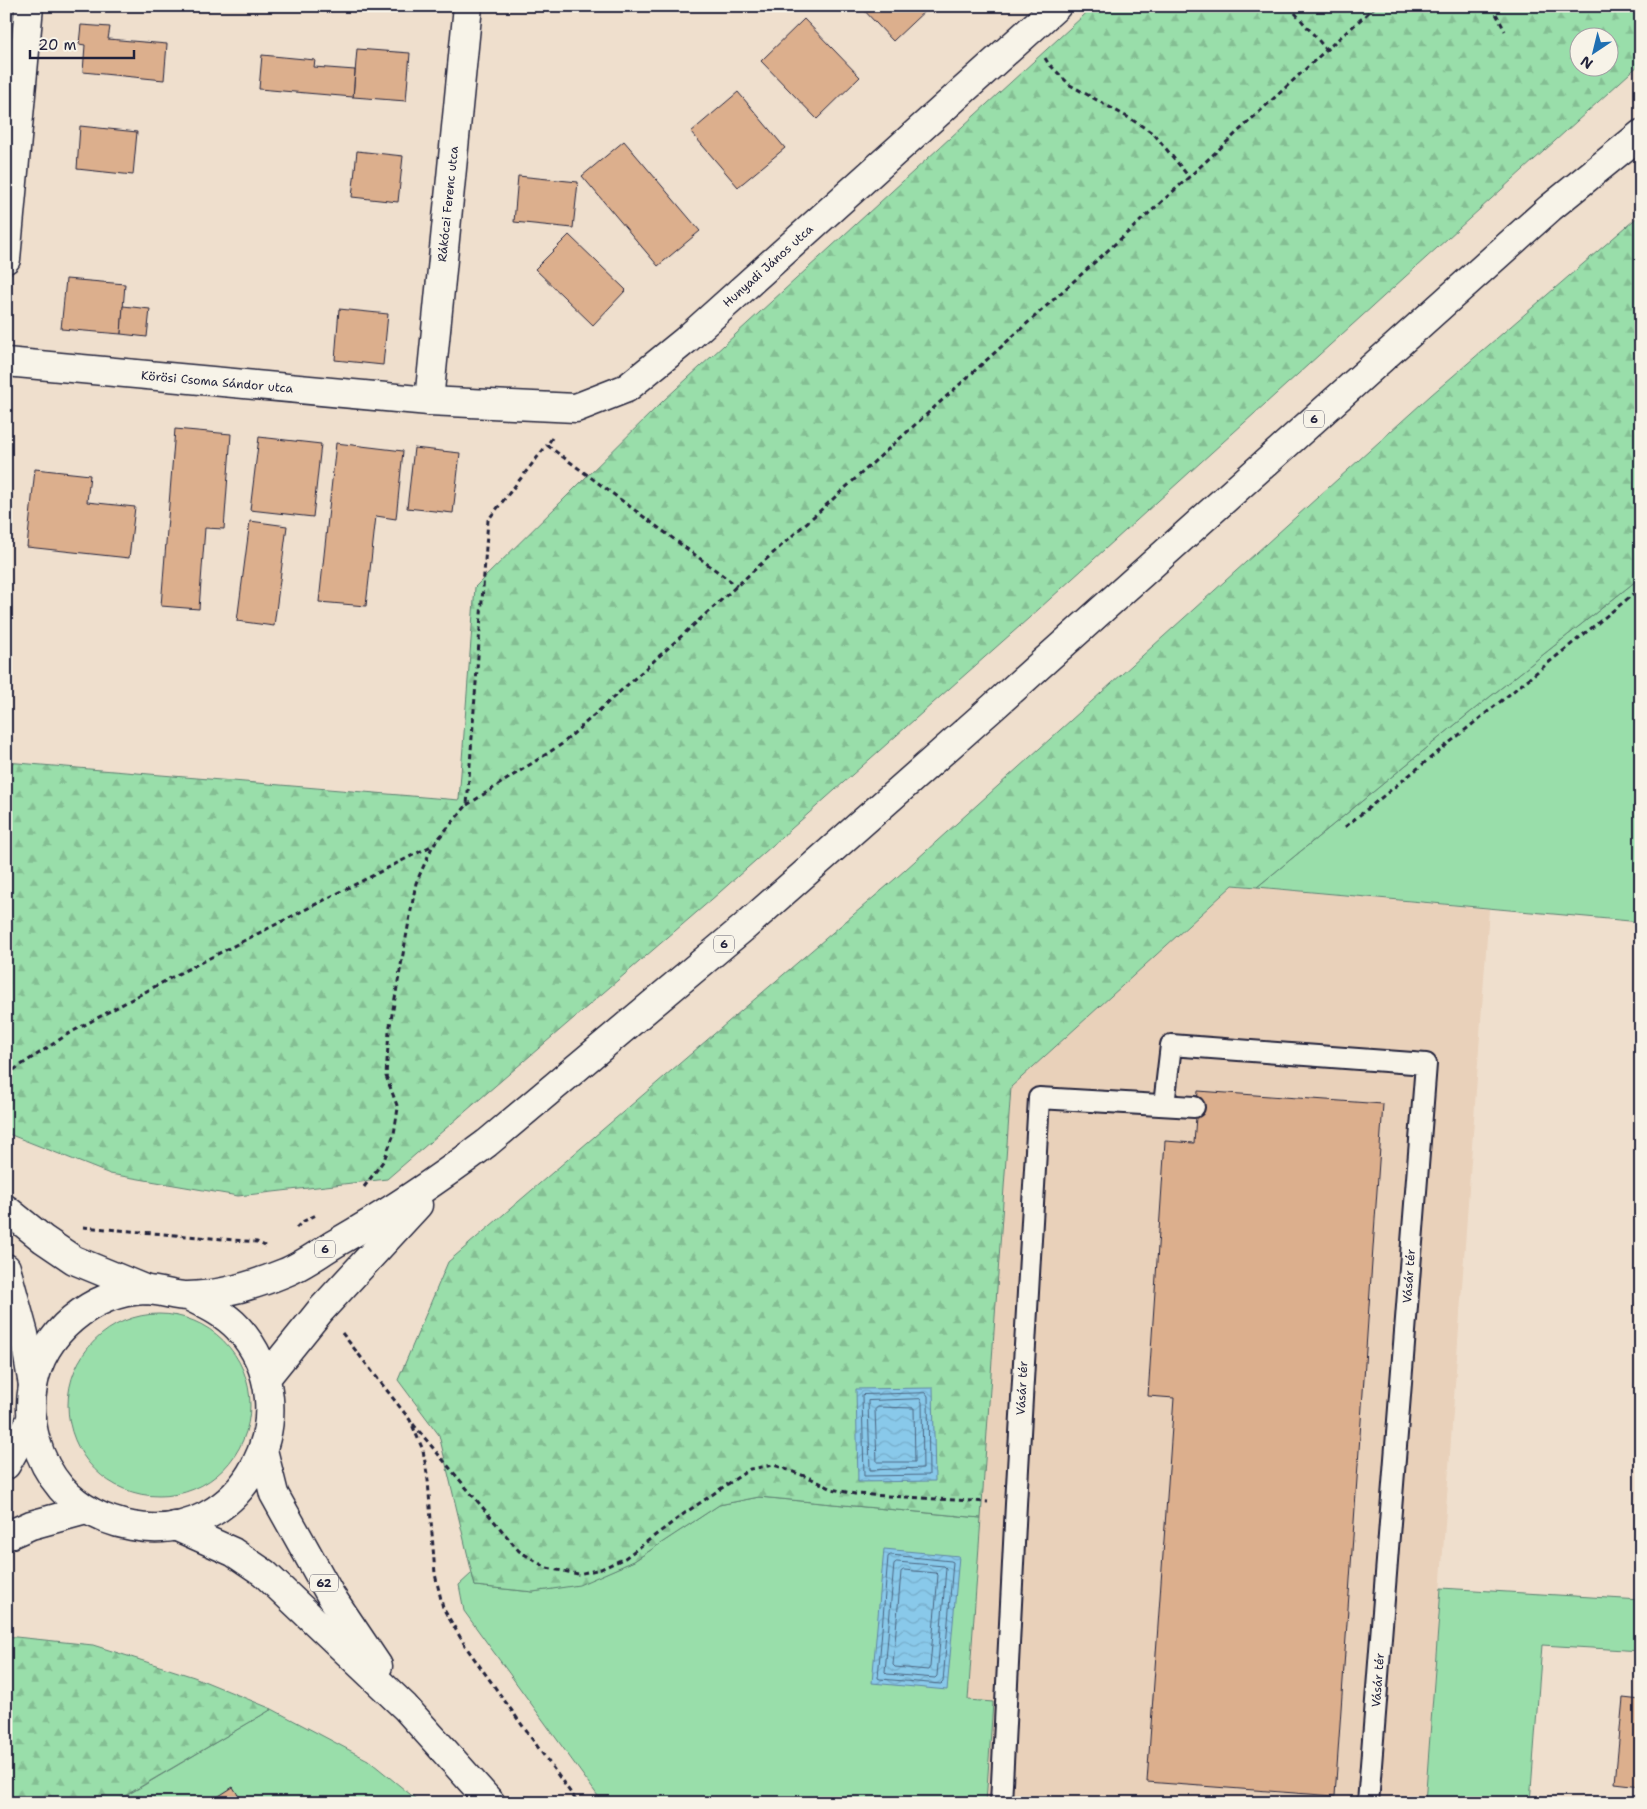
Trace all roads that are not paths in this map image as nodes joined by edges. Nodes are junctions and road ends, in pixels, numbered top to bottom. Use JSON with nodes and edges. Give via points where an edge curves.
{"nodes":[{"id":1,"x":29,"y":6,"type":"edge"},
{"id":2,"x":468,"y":6,"type":"edge"},
{"id":3,"x":1057,"y":6,"type":"edge"},
{"id":4,"x":1641,"y":134,"type":"edge"},
{"id":5,"x":6,"y":259,"type":"edge"},
{"id":6,"x":6,"y":362,"type":"edge"},
{"id":7,"x":428,"y":401,"type":"junction"},
{"id":8,"x":1164,"y":1105,"type":"junction"},
{"id":9,"x":1194,"y":1107,"type":"dead end"},
{"id":10,"x":450,"y":1171,"type":"junction"},
{"id":11,"x":6,"y":1209,"type":"edge"},
{"id":12,"x":6,"y":1268,"type":"edge"},
{"id":13,"x":147,"y":1290,"type":"junction"},
{"id":14,"x":188,"y":1296,"type":"junction"},
{"id":15,"x":266,"y":1378,"type":"junction"},
{"id":16,"x":33,"y":1385,"type":"junction"},
{"id":17,"x":32,"y":1418,"type":"junction"},
{"id":18,"x":264,"y":1450,"type":"junction"},
{"id":19,"x":6,"y":1465,"type":"edge"},
{"id":20,"x":86,"y":1510,"type":"junction"},
{"id":21,"x":175,"y":1526,"type":"junction"},
{"id":22,"x":6,"y":1536,"type":"edge"},
{"id":23,"x":405,"y":1707,"type":"junction"},
{"id":24,"x":491,"y":1803,"type":"edge"},
{"id":25,"x":1001,"y":1803,"type":"edge"},
{"id":26,"x":1368,"y":1803,"type":"edge"}],
"edges":[{"from":1,"to":5,"type":"main road"},
{"from":2,"to":7,"type":"main road","name":"Rákóczi Ferenc utca"},
{"from":3,"to":7,"type":"main road","name":"Hunyadi János utca","via":[[686,340],[627,388],[576,408]]},
{"from":4,"to":10,"type":"main road","number":"6","via":[[1550,208],[742,929]]},
{"from":6,"to":7,"type":"main road","name":"Körösi Csoma Sándor utca"},
{"from":8,"to":9,"type":"lane","name":"Vásár tér"},
{"from":8,"to":25,"type":"lane","name":"Vásár tér","via":[[1039,1098]]},
{"from":8,"to":26,"type":"lane","name":"Vásár tér","via":[[1171,1045],[1426,1064]]},
{"from":10,"to":14,"type":"main road","number":"6","via":[[376,1220],[287,1272],[251,1285]]},
{"from":10,"to":15,"type":"main road","number":"6","via":[[320,1311]]},
{"from":11,"to":13,"type":"main road","via":[[74,1260]]},
{"from":12,"to":16,"type":"main road","via":[[24,1334]]},
{"from":13,"to":14,"type":"main road","number":"6"},
{"from":13,"to":16,"type":"main road","number":"6","via":[[126,1292],[106,1299],[70,1321],[53,1338],[40,1361]]},
{"from":14,"to":15,"type":"main road","number":"6","via":[[214,1308],[237,1327],[255,1351]]},
{"from":15,"to":18,"type":"main road","number":"6","via":[[270,1414]]},
{"from":16,"to":17,"type":"main road","number":"6"},
{"from":17,"to":19,"type":"main road","number":"6"},
{"from":17,"to":20,"type":"main road","number":"6","via":[[38,1447],[54,1480]]},
{"from":18,"to":21,"type":"main road","number":"6","via":[[256,1468],[230,1499],[213,1512]]},
{"from":18,"to":23,"type":"main road","number":"62","via":[[274,1494],[331,1596]]},
{"from":20,"to":21,"type":"main road","number":"6","via":[[114,1523],[144,1529]]},
{"from":20,"to":22,"type":"main road","via":[[31,1525]]},
{"from":21,"to":23,"type":"main road","number":"62","via":[[233,1552],[264,1573]]},
{"from":23,"to":24,"type":"main road","number":"62"}]}
